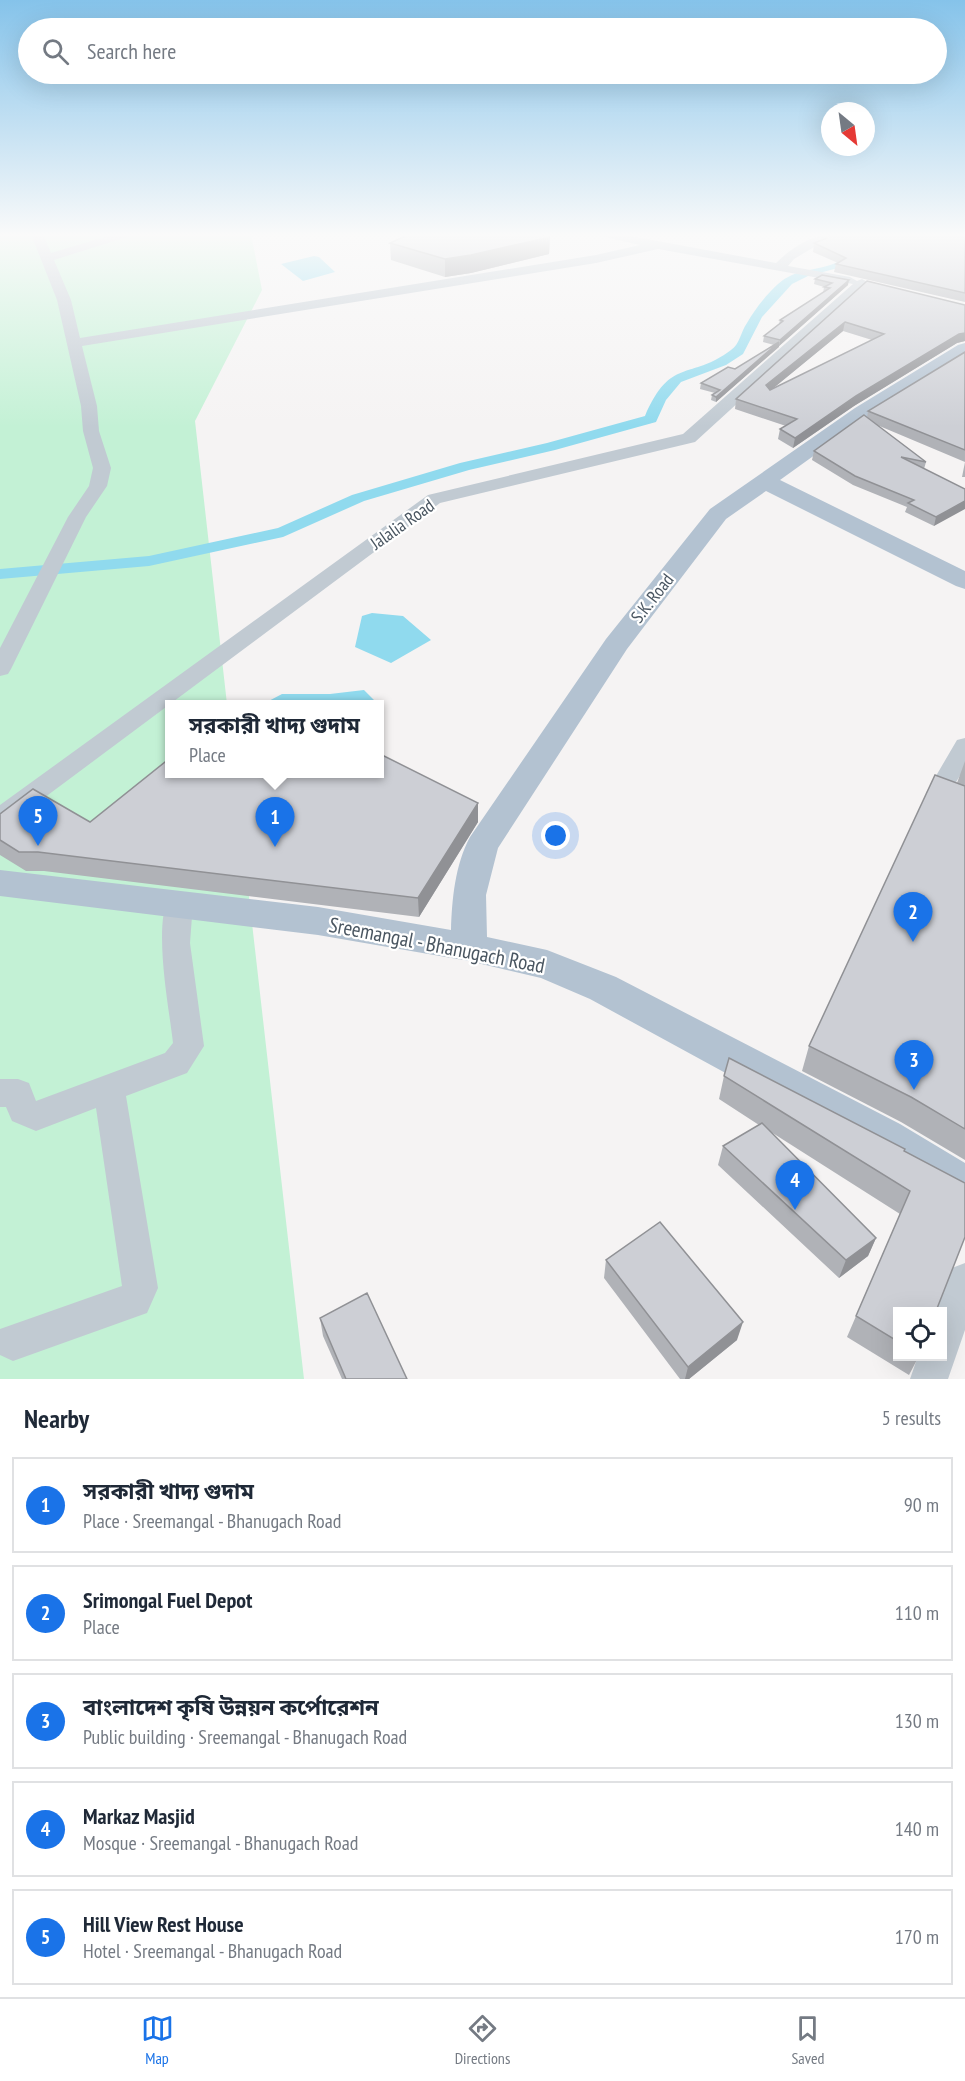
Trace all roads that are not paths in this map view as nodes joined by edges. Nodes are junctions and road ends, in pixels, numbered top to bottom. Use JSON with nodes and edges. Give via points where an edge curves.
{"nodes":[{"id":1,"x":63,"y":298,"type":"edge"},
{"id":2,"x":351,"y":298,"type":"edge"},
{"id":3,"x":850,"y":298,"type":"edge"},
{"id":4,"x":74,"y":343,"type":"junction"},
{"id":5,"x":965,"y":349,"type":"edge"},
{"id":6,"x":764,"y":481,"type":"junction"},
{"id":7,"x":965,"y":581,"type":"edge"},
{"id":8,"x":0,"y":669,"type":"edge"},
{"id":9,"x":965,"y":746,"type":"edge"},
{"id":10,"x":965,"y":805,"type":"edge"},
{"id":11,"x":0,"y":818,"type":"edge"},
{"id":12,"x":0,"y":883,"type":"edge"},
{"id":13,"x":178,"y":903,"type":"junction"},
{"id":14,"x":469,"y":947,"type":"junction"},
{"id":15,"x":109,"y":1089,"type":"junction"},
{"id":16,"x":0,"y":1093,"type":"edge"},
{"id":17,"x":965,"y":1186,"type":"edge"},
{"id":18,"x":965,"y":1281,"type":"edge"},
{"id":19,"x":947,"y":1329,"type":"edge"},
{"id":20,"x":13,"y":1342,"type":"dead end"},
{"id":21,"x":935,"y":1361,"type":"edge"},
{"id":22,"x":929,"y":1379,"type":"edge"}],
"edges":[{"from":1,"to":4,"type":"street"},
{"from":2,"to":4,"type":"street"},
{"from":3,"to":11,"type":"street","name":"Jalalia Road","via":[[689,438],[434,499]]},
{"from":4,"to":8,"type":"street","via":[[102,468],[98,486],[77,517]]},
{"from":5,"to":6,"type":"main road","name":"S.K. Road","via":[[862,412]]},
{"from":6,"to":7,"type":"main road"},
{"from":6,"to":14,"type":"main road","name":"S.K. Road","via":[[718,514],[616,645],[482,846],[469,895]]},
{"from":9,"to":10,"type":"street","via":[[938,793]]},
{"from":12,"to":13,"type":"main road","name":"Sreemangal - Bhanugach Road"},
{"from":13,"to":14,"type":"main road","name":"Sreemangal - Bhanugach Road","via":[[318,921]]},
{"from":13,"to":15,"type":"street","via":[[176,943],[189,1046],[176,1063]]},
{"from":14,"to":17,"type":"main road","name":"Sreemangal - Bhanugach Road","via":[[547,965],[603,988],[885,1138]]},
{"from":15,"to":16,"type":"street","via":[[36,1116],[23,1111],[18,1093]]},
{"from":15,"to":20,"type":"street","via":[[140,1288],[134,1300]]},
{"from":18,"to":19,"type":"street"},
{"from":21,"to":22,"type":"street"}]}
